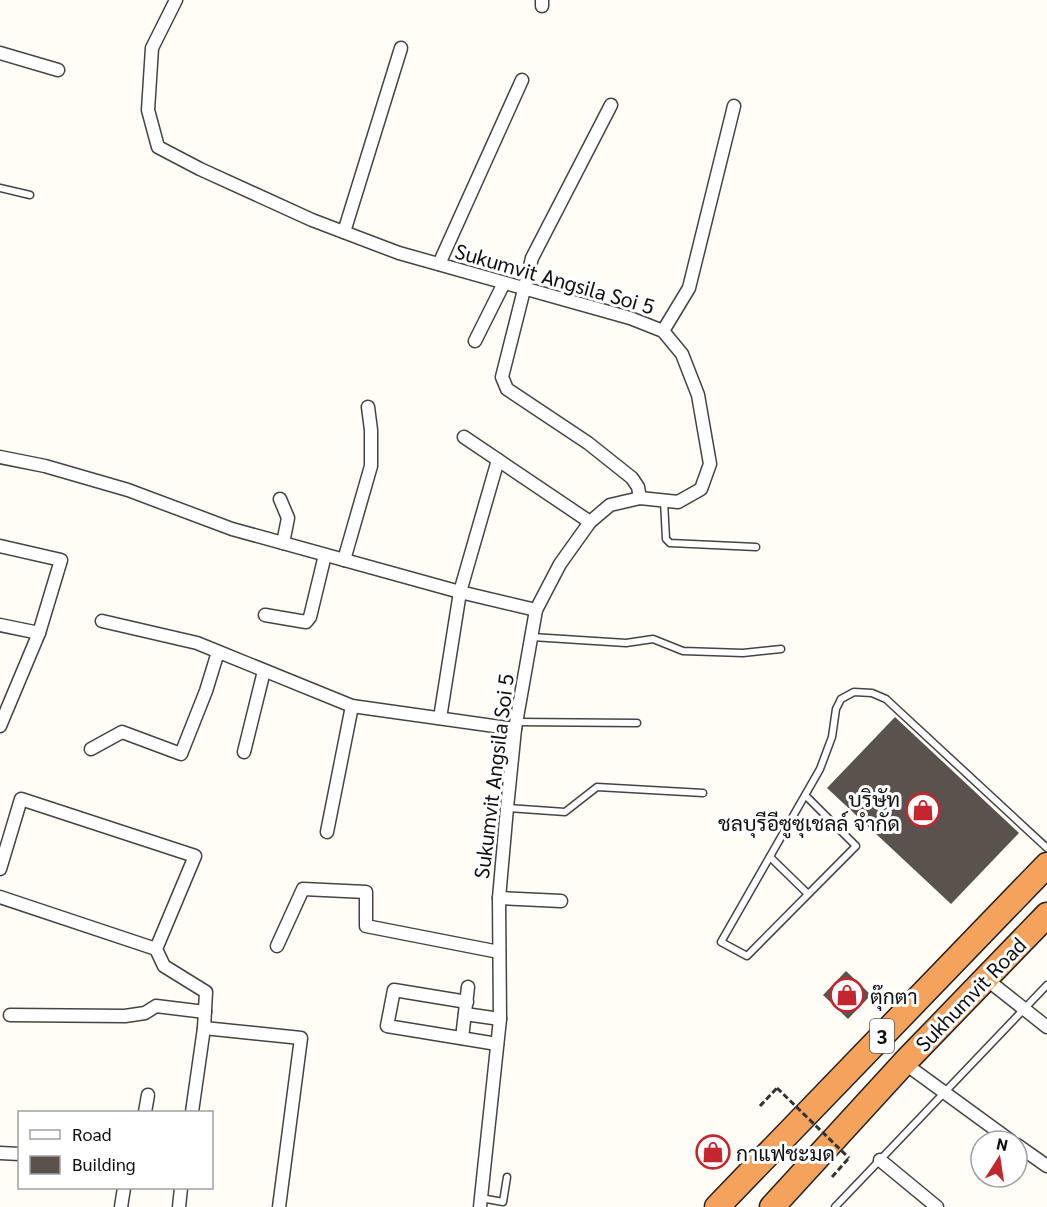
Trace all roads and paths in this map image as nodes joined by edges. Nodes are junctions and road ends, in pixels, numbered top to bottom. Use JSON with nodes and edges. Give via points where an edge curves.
{"nodes":[{"id":1,"x":176,"y":0,"type":"edge"},
{"id":2,"x":401,"y":48,"type":"dead end"},
{"id":3,"x":0,"y":53,"type":"edge"},
{"id":4,"x":58,"y":70,"type":"dead end"},
{"id":5,"x":522,"y":80,"type":"dead end"},
{"id":6,"x":611,"y":105,"type":"dead end"},
{"id":7,"x":734,"y":106,"type":"dead end"},
{"id":8,"x":0,"y":188,"type":"edge"},
{"id":9,"x":30,"y":195,"type":"dead end"},
{"id":10,"x":344,"y":232,"type":"junction"},
{"id":11,"x":439,"y":264,"type":"junction"},
{"id":12,"x":504,"y":284,"type":"junction"},
{"id":13,"x":525,"y":289,"type":"junction"},
{"id":14,"x":663,"y":331,"type":"junction"},
{"id":15,"x":475,"y":341,"type":"dead end"},
{"id":16,"x":368,"y":407,"type":"dead end"},
{"id":17,"x":464,"y":437,"type":"dead end"},
{"id":18,"x":0,"y":457,"type":"edge"},
{"id":19,"x":498,"y":460,"type":"junction"},
{"id":20,"x":280,"y":498,"type":"dead end"},
{"id":21,"x":640,"y":498,"type":"junction"},
{"id":22,"x":664,"y":500,"type":"junction"},
{"id":23,"x":590,"y":522,"type":"junction"},
{"id":24,"x":283,"y":543,"type":"junction"},
{"id":25,"x":0,"y":546,"type":"edge"},
{"id":26,"x":756,"y":547,"type":"dead end"},
{"id":27,"x":325,"y":555,"type":"junction"},
{"id":28,"x":344,"y":560,"type":"junction"},
{"id":29,"x":460,"y":592,"type":"junction"},
{"id":30,"x":536,"y":610,"type":"junction"},
{"id":31,"x":265,"y":615,"type":"dead end"},
{"id":32,"x":102,"y":621,"type":"dead end"},
{"id":33,"x":0,"y":624,"type":"edge"},
{"id":34,"x":39,"y":633,"type":"junction"},
{"id":35,"x":531,"y":637,"type":"junction"},
{"id":36,"x":781,"y":649,"type":"dead end"},
{"id":37,"x":218,"y":652,"type":"junction"},
{"id":38,"x":264,"y":671,"type":"junction"},
{"id":39,"x":352,"y":706,"type":"junction"},
{"id":40,"x":3,"y":710,"type":"edge"},
{"id":41,"x":440,"y":718,"type":"junction"},
{"id":42,"x":638,"y":723,"type":"dead end"},
{"id":43,"x":515,"y":725,"type":"junction"},
{"id":44,"x":0,"y":726,"type":"edge"},
{"id":45,"x":91,"y":749,"type":"dead end"},
{"id":46,"x":244,"y":752,"type":"dead end"},
{"id":47,"x":703,"y":793,"type":"dead end"},
{"id":48,"x":805,"y":795,"type":"junction"},
{"id":49,"x":507,"y":808,"type":"junction"},
{"id":50,"x":327,"y":832,"type":"dead end"},
{"id":51,"x":1047,"y":848,"type":"edge"},
{"id":52,"x":770,"y":857,"type":"junction"},
{"id":53,"x":1047,"y":865,"type":"edge"},
{"id":54,"x":0,"y":869,"type":"edge"},
{"id":55,"x":808,"y":894,"type":"junction"},
{"id":56,"x":0,"y":897,"type":"edge"},
{"id":57,"x":499,"y":898,"type":"junction"},
{"id":58,"x":561,"y":901,"type":"dead end"},
{"id":59,"x":1047,"y":915,"type":"edge"},
{"id":60,"x":277,"y":946,"type":"dead end"},
{"id":61,"x":156,"y":949,"type":"junction"},
{"id":62,"x":499,"y":952,"type":"junction"},
{"id":63,"x":985,"y":978,"type":"junction"},
{"id":64,"x":1047,"y":985,"type":"edge"},
{"id":65,"x":468,"y":987,"type":"dead end"},
{"id":66,"x":466,"y":1008,"type":"junction"},
{"id":67,"x":1024,"y":1010,"type":"junction"},
{"id":68,"x":205,"y":1012,"type":"junction"},
{"id":69,"x":10,"y":1015,"type":"dead end"},
{"id":70,"x":500,"y":1019,"type":"junction"},
{"id":71,"x":1047,"y":1027,"type":"edge"},
{"id":72,"x":204,"y":1028,"type":"junction"},
{"id":73,"x":462,"y":1038,"type":"junction"},
{"id":74,"x":497,"y":1044,"type":"junction"},
{"id":75,"x":904,"y":1063,"type":"junction"},
{"id":76,"x":945,"y":1094,"type":"junction"},
{"id":77,"x":148,"y":1095,"type":"dead end"},
{"id":78,"x":760,"y":1106,"type":"dead end"},
{"id":79,"x":145,"y":1111,"type":"edge"},
{"id":80,"x":192,"y":1111,"type":"edge"},
{"id":81,"x":994,"y":1129,"type":"edge"},
{"id":82,"x":0,"y":1153,"type":"edge"},
{"id":83,"x":1029,"y":1153,"type":"edge"},
{"id":84,"x":18,"y":1154,"type":"edge"},
{"id":85,"x":880,"y":1160,"type":"junction"},
{"id":86,"x":1047,"y":1166,"type":"edge"},
{"id":87,"x":507,"y":1177,"type":"dead end"},
{"id":88,"x":832,"y":1177,"type":"dead end"},
{"id":89,"x":124,"y":1189,"type":"edge"},
{"id":90,"x":182,"y":1189,"type":"edge"},
{"id":91,"x":481,"y":1203,"type":"edge"},
{"id":92,"x":503,"y":1204,"type":"edge"},
{"id":93,"x":121,"y":1207,"type":"edge"},
{"id":94,"x":179,"y":1207,"type":"edge"},
{"id":95,"x":279,"y":1207,"type":"edge"},
{"id":96,"x":717,"y":1207,"type":"edge"},
{"id":97,"x":772,"y":1207,"type":"edge"},
{"id":98,"x":835,"y":1207,"type":"edge"},
{"id":99,"x":937,"y":1207,"type":"edge"}],
"edges":[{"from":1,"to":10,"type":"street","name":"Sukumvit Angsila Soi 5","via":[[152,48],[148,110],[158,147]]},
{"from":2,"to":10,"type":"street"},
{"from":3,"to":4,"type":"street"},
{"from":5,"to":11,"type":"street"},
{"from":6,"to":13,"type":"street","via":[[532,258]]},
{"from":7,"to":14,"type":"street","via":[[689,288]]},
{"from":8,"to":9,"type":"lane"},
{"from":10,"to":11,"type":"street","name":"Sukumvit Angsila Soi 5"},
{"from":11,"to":12,"type":"street","name":"Sukumvit Angsila Soi 5"},
{"from":12,"to":13,"type":"street","name":"Sukumvit Angsila Soi 5"},
{"from":12,"to":15,"type":"street"},
{"from":13,"to":14,"type":"street","name":"Sukumvit Angsila Soi 5"},
{"from":13,"to":21,"type":"street","via":[[502,382],[632,478]]},
{"from":14,"to":22,"type":"street","name":"Sukumvit Angsila Soi 5","via":[[682,354],[698,395],[710,464],[700,489],[678,502]]},
{"from":16,"to":28,"type":"street","via":[[371,466]]},
{"from":17,"to":19,"type":"street"},
{"from":18,"to":24,"type":"street","via":[[128,490],[232,529]]},
{"from":19,"to":23,"type":"street"},
{"from":19,"to":29,"type":"street"},
{"from":20,"to":24,"type":"street","via":[[288,518]]},
{"from":21,"to":22,"type":"street","name":"Sukumvit Angsila Soi 5"},
{"from":21,"to":23,"type":"street","name":"Sukumvit Angsila Soi 5","via":[[609,505]]},
{"from":22,"to":26,"type":"lane","via":[[666,539],[670,543]]},
{"from":23,"to":30,"type":"street","name":"Sukumvit Angsila Soi 5","via":[[560,564]]},
{"from":24,"to":27,"type":"street"},
{"from":25,"to":34,"type":"street","via":[[61,560]]},
{"from":27,"to":28,"type":"street"},
{"from":27,"to":31,"type":"street","via":[[306,622]]},
{"from":28,"to":29,"type":"street"},
{"from":29,"to":30,"type":"street"},
{"from":29,"to":41,"type":"street"},
{"from":30,"to":35,"type":"street","name":"Sukumvit Angsila Soi 5"},
{"from":32,"to":37,"type":"street"},
{"from":33,"to":34,"type":"street"},
{"from":34,"to":40,"type":"street"},
{"from":35,"to":36,"type":"lane","via":[[626,643],[654,639],[683,651],[742,653]]},
{"from":35,"to":43,"type":"street","name":"Sukumvit Angsila Soi 5"},
{"from":37,"to":38,"type":"street"},
{"from":37,"to":45,"type":"street","via":[[181,754],[122,732]]},
{"from":38,"to":39,"type":"street"},
{"from":38,"to":46,"type":"street"},
{"from":39,"to":41,"type":"street"},
{"from":39,"to":50,"type":"street"},
{"from":40,"to":44,"type":"street"},
{"from":41,"to":43,"type":"street"},
{"from":42,"to":43,"type":"lane"},
{"from":43,"to":49,"type":"street","name":"Sukumvit Angsila Soi 5"},
{"from":47,"to":49,"type":"lane","via":[[597,787],[565,812]]},
{"from":48,"to":51,"type":"lane","via":[[824,759],[841,699],[854,692],[872,693],[886,699]]},
{"from":48,"to":52,"type":"lane"},
{"from":48,"to":55,"type":"lane","via":[[856,846]]},
{"from":49,"to":57,"type":"street","name":"Sukumvit Angsila Soi 5"},
{"from":52,"to":55,"type":"lane"},
{"from":52,"to":55,"type":"lane","via":[[721,942],[747,956]]},
{"from":53,"to":96,"type":"highway","name":"Sukhumvit Road","number":"3"},
{"from":54,"to":61,"type":"street","via":[[21,799],[195,856]]},
{"from":56,"to":61,"type":"street"},
{"from":57,"to":58,"type":"street"},
{"from":57,"to":62,"type":"street","name":"Sukumvit Angsila Soi 5"},
{"from":59,"to":63,"type":"highway","name":"Sukhumvit Road","number":"3"},
{"from":60,"to":62,"type":"street","via":[[303,889],[366,892],[366,926]]},
{"from":61,"to":68,"type":"street","via":[[164,966],[206,992]]},
{"from":62,"to":70,"type":"street","name":"Sukumvit Angsila Soi 5"},
{"from":63,"to":67,"type":"street"},
{"from":63,"to":75,"type":"highway","name":"Sukhumvit Road","number":"3"},
{"from":64,"to":67,"type":"lane"},
{"from":65,"to":66,"type":"street"},
{"from":66,"to":70,"type":"street"},
{"from":66,"to":73,"type":"street"},
{"from":66,"to":73,"type":"street","via":[[394,990],[387,1026]]},
{"from":67,"to":71,"type":"street"},
{"from":67,"to":76,"type":"lane"},
{"from":68,"to":69,"type":"street","via":[[156,1006],[145,1013],[125,1016]]},
{"from":68,"to":72,"type":"street"},
{"from":70,"to":74,"type":"street","name":"Sukumvit Angsila Soi 5"},
{"from":72,"to":80,"type":"street"},
{"from":72,"to":95,"type":"street","via":[[301,1038]]},
{"from":73,"to":74,"type":"street"},
{"from":74,"to":91,"type":"street","name":"Sukumvit Angsila Soi 5"},
{"from":75,"to":76,"type":"street"},
{"from":75,"to":97,"type":"highway","name":"Sukhumvit Road","number":"3"},
{"from":76,"to":81,"type":"street"},
{"from":76,"to":85,"type":"lane"},
{"from":77,"to":79,"type":"street"},
{"from":78,"to":88,"type":"path","bridge":true,"via":[[777,1088],[849,1158]]},
{"from":82,"to":84,"type":"street"},
{"from":83,"to":86,"type":"street"},
{"from":85,"to":98,"type":"lane"},
{"from":85,"to":99,"type":"street"},
{"from":87,"to":92,"type":"lane"},
{"from":89,"to":93,"type":"street"},
{"from":90,"to":94,"type":"street"},
{"from":91,"to":92,"type":"lane"}]}
